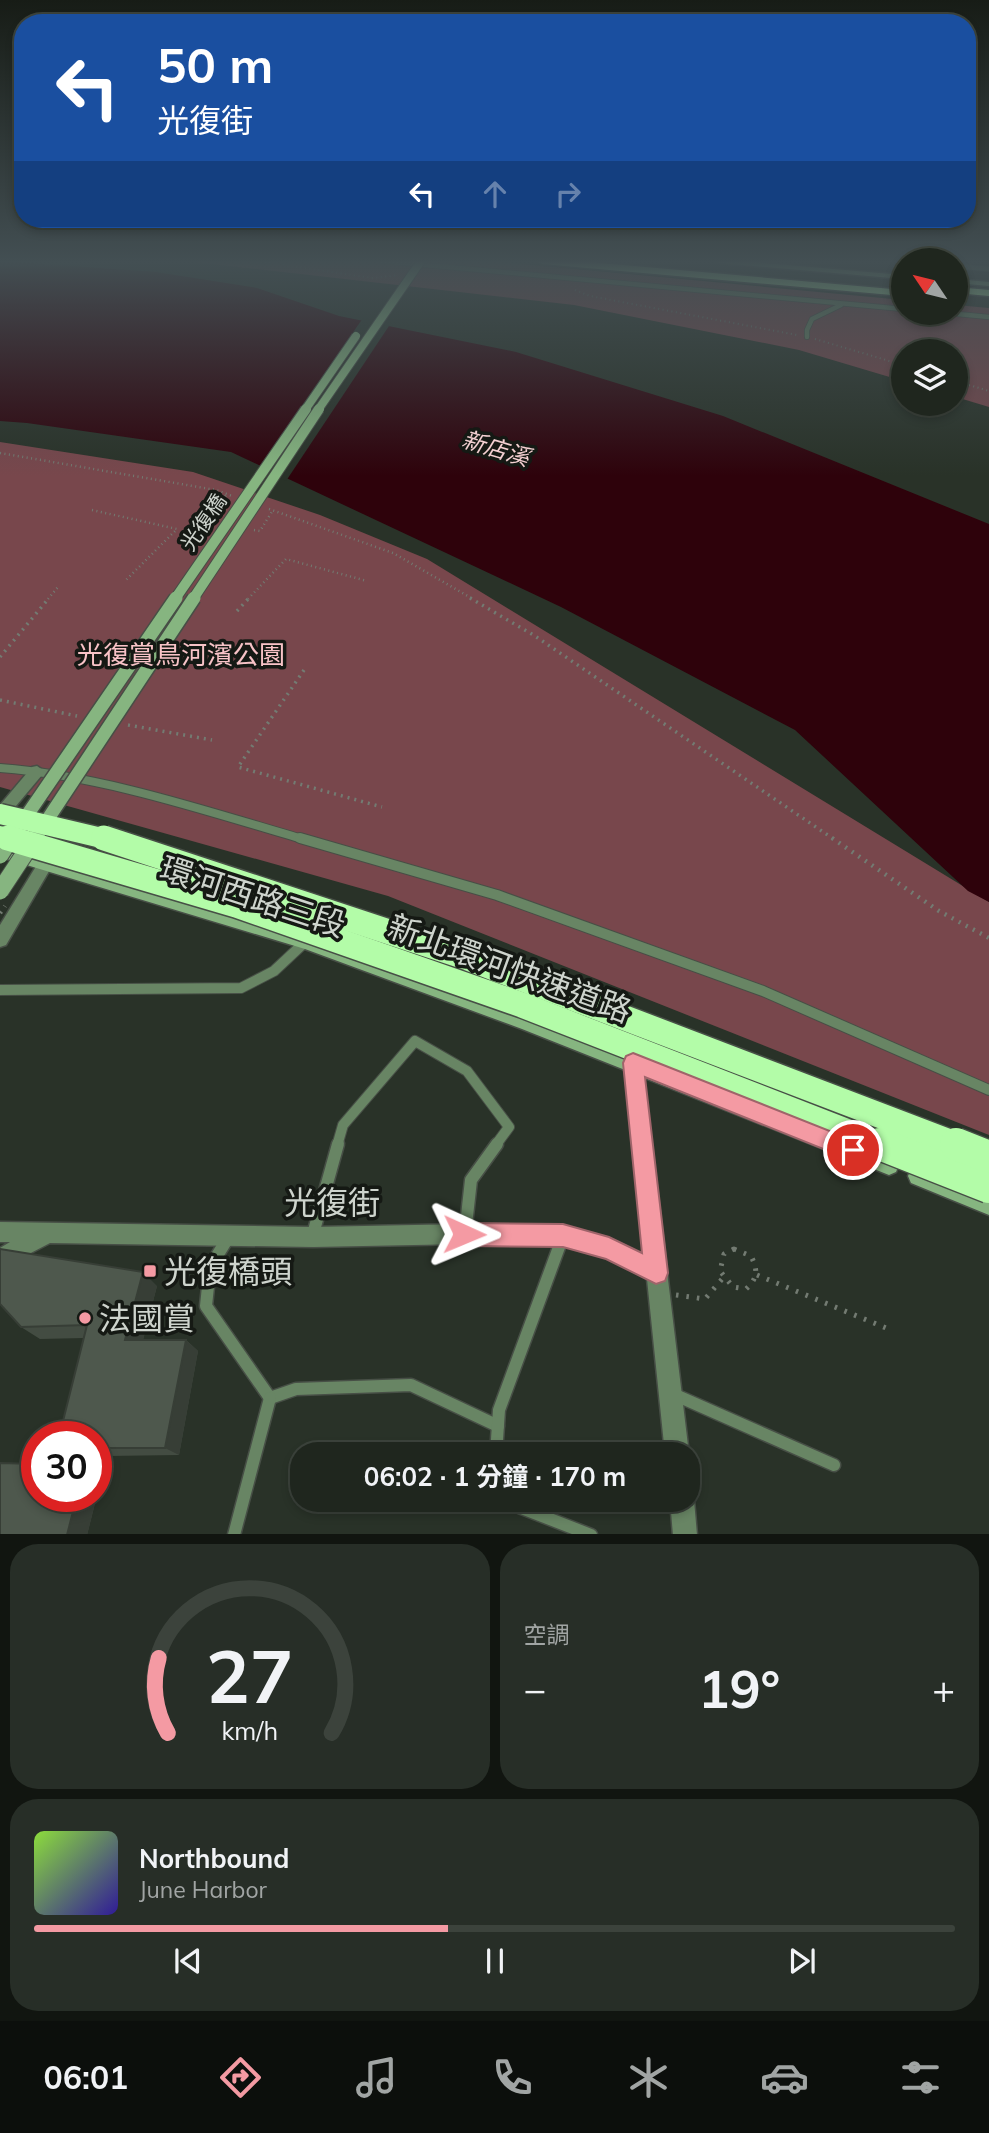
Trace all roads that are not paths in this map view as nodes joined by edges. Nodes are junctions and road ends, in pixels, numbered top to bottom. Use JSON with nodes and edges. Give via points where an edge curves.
{"nodes":[{"id":1,"x":359,"y":333,"type":"edge"},
{"id":2,"x":370,"y":333,"type":"edge"},
{"id":3,"x":806,"y":333,"type":"edge"},
{"id":4,"x":807,"y":337,"type":"road end"},
{"id":5,"x":0,"y":768,"type":"edge"},
{"id":6,"x":37,"y":771,"type":"junction"},
{"id":7,"x":0,"y":816,"type":"edge"},
{"id":8,"x":64,"y":835,"type":"junction"},
{"id":9,"x":0,"y":836,"type":"edge"},
{"id":10,"x":0,"y":853,"type":"edge"},
{"id":11,"x":44,"y":864,"type":"junction"},
{"id":12,"x":0,"y":891,"type":"edge"},
{"id":13,"x":0,"y":940,"type":"edge"},
{"id":14,"x":305,"y":942,"type":"junction"},
{"id":15,"x":0,"y":990,"type":"edge"},
{"id":16,"x":633,"y":1063,"type":"junction"},
{"id":17,"x":989,"y":1090,"type":"edge"},
{"id":18,"x":989,"y":1157,"type":"edge"},
{"id":19,"x":989,"y":1171,"type":"edge"},
{"id":20,"x":989,"y":1187,"type":"edge"},
{"id":21,"x":989,"y":1205,"type":"edge"},
{"id":22,"x":0,"y":1232,"type":"edge"},
{"id":23,"x":48,"y":1232,"type":"junction"},
{"id":24,"x":231,"y":1234,"type":"junction"},
{"id":25,"x":464,"y":1234,"type":"junction"},
{"id":26,"x":563,"y":1236,"type":"junction"},
{"id":27,"x":313,"y":1237,"type":"junction"},
{"id":28,"x":0,"y":1259,"type":"edge"},
{"id":29,"x":657,"y":1282,"type":"junction"},
{"id":30,"x":670,"y":1393,"type":"junction"},
{"id":31,"x":270,"y":1398,"type":"junction"},
{"id":32,"x":498,"y":1426,"type":"junction"},
{"id":33,"x":497,"y":1442,"type":"edge"},
{"id":34,"x":676,"y":1442,"type":"edge"},
{"id":35,"x":834,"y":1465,"type":"dead end"},
{"id":36,"x":532,"y":1512,"type":"edge"},
{"id":37,"x":683,"y":1512,"type":"edge"},
{"id":38,"x":234,"y":1534,"type":"edge"},
{"id":39,"x":588,"y":1534,"type":"edge"},
{"id":40,"x":685,"y":1534,"type":"edge"}],
"edges":[{"from":1,"to":10,"type":"main road","name":"光復橋","bridge":true},
{"from":2,"to":12,"type":"main road","name":"光復橋","bridge":true},
{"from":3,"to":4,"type":"lane"},
{"from":5,"to":6,"type":"lane"},
{"from":6,"to":7,"type":"street"},
{"from":6,"to":17,"type":"lane","via":[[149,795],[497,895],[763,991]]},
{"from":7,"to":8,"type":"main road","name":"環河西路三段"},
{"from":7,"to":18,"type":"highway","name":"新北環河快速道路","bridge":true,"via":[[107,839],[468,958]]},
{"from":8,"to":11,"type":"street"},
{"from":8,"to":19,"type":"main road","name":"環河西路三段","via":[[574,1006]]},
{"from":9,"to":20,"type":"highway","name":"新北環河快速道路","bridge":true,"via":[[236,905],[522,1005]]},
{"from":10,"to":11,"type":"main road","name":"環河西路三段"},
{"from":11,"to":13,"type":"street"},
{"from":11,"to":14,"type":"main road","name":"環河西路三段"},
{"from":14,"to":15,"type":"lane","via":[[274,971],[241,988]]},
{"from":14,"to":16,"type":"main road","name":"環河西路三段"},
{"from":16,"to":21,"type":"main road","name":"環河西路三段"},
{"from":16,"to":29,"type":"street"},
{"from":22,"to":23,"type":"street","name":"光復街"},
{"from":23,"to":24,"type":"street","name":"光復街"},
{"from":23,"to":28,"type":"street"},
{"from":24,"to":27,"type":"street","name":"光復街"},
{"from":24,"to":31,"type":"lane","via":[[210,1267],[206,1306]]},
{"from":25,"to":26,"type":"street","name":"光復街"},
{"from":25,"to":27,"type":"street","name":"光復街"},
{"from":25,"to":27,"type":"lane","via":[[471,1180],[509,1127],[467,1071],[415,1041],[343,1125]]},
{"from":26,"to":29,"type":"street","name":"光復街","via":[[609,1248]]},
{"from":26,"to":32,"type":"lane","via":[[499,1410]]},
{"from":29,"to":30,"type":"street"},
{"from":30,"to":34,"type":"street"},
{"from":30,"to":35,"type":"lane"},
{"from":31,"to":32,"type":"lane","via":[[296,1389],[411,1385]]},
{"from":31,"to":38,"type":"lane"},
{"from":32,"to":33,"type":"lane"},
{"from":36,"to":39,"type":"lane"},
{"from":37,"to":40,"type":"street"}]}
